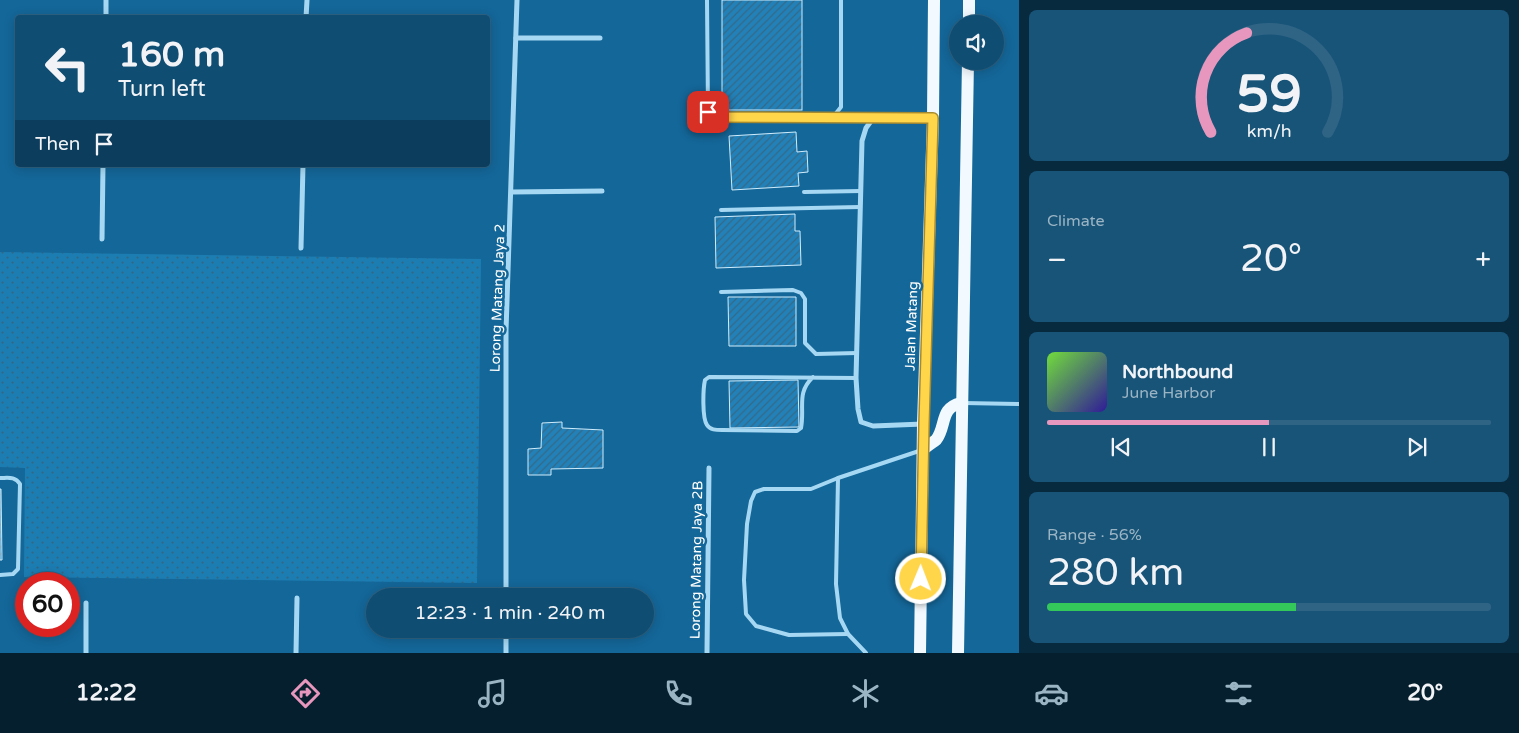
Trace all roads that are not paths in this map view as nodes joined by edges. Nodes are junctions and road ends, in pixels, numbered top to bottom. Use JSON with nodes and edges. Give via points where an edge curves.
{"nodes":[{"id":1,"x":106,"y":0,"type":"edge"},
{"id":2,"x":307,"y":0,"type":"edge"},
{"id":3,"x":517,"y":0,"type":"edge"},
{"id":4,"x":707,"y":0,"type":"edge"},
{"id":5,"x":841,"y":0,"type":"edge"},
{"id":6,"x":934,"y":0,"type":"edge"},
{"id":7,"x":969,"y":0,"type":"edge"},
{"id":8,"x":106,"y":15,"type":"edge"},
{"id":9,"x":306,"y":15,"type":"edge"},
{"id":10,"x":969,"y":15,"type":"edge"},
{"id":11,"x":516,"y":38,"type":"junction"},
{"id":12,"x":600,"y":38,"type":"dead end"},
{"id":13,"x":968,"y":70,"type":"edge"},
{"id":14,"x":833,"y":117,"type":"junction"},
{"id":15,"x":874,"y":117,"type":"junction"},
{"id":16,"x":933,"y":118,"type":"junction"},
{"id":17,"x":103,"y":167,"type":"edge"},
{"id":18,"x":303,"y":167,"type":"edge"},
{"id":19,"x":602,"y":191,"type":"dead end"},
{"id":20,"x":512,"y":192,"type":"junction"},
{"id":21,"x":804,"y":192,"type":"dead end"},
{"id":22,"x":861,"y":192,"type":"junction"},
{"id":23,"x":860,"y":207,"type":"junction"},
{"id":24,"x":721,"y":210,"type":"dead end"},
{"id":25,"x":102,"y":239,"type":"dead end"},
{"id":26,"x":301,"y":248,"type":"dead end"},
{"id":27,"x":721,"y":292,"type":"dead end"},
{"id":28,"x":857,"y":353,"type":"junction"},
{"id":29,"x":813,"y":377,"type":"junction"},
{"id":30,"x":856,"y":378,"type":"junction"},
{"id":31,"x":961,"y":403,"type":"junction"},
{"id":32,"x":1019,"y":404,"type":"edge"},
{"id":33,"x":924,"y":424,"type":"junction"},
{"id":34,"x":923,"y":450,"type":"junction"},
{"id":35,"x":709,"y":468,"type":"dead end"},
{"id":36,"x":0,"y":478,"type":"edge"},
{"id":37,"x":838,"y":478,"type":"junction"},
{"id":38,"x":0,"y":575,"type":"edge"},
{"id":39,"x":506,"y":588,"type":"edge"},
{"id":40,"x":296,"y":598,"type":"dead end"},
{"id":41,"x":86,"y":604,"type":"dead end"},
{"id":42,"x":848,"y":634,"type":"junction"},
{"id":43,"x":506,"y":638,"type":"edge"},
{"id":44,"x":86,"y":653,"type":"edge"},
{"id":45,"x":296,"y":653,"type":"edge"},
{"id":46,"x":506,"y":653,"type":"edge"},
{"id":47,"x":707,"y":653,"type":"edge"},
{"id":48,"x":866,"y":653,"type":"edge"},
{"id":49,"x":920,"y":653,"type":"edge"},
{"id":50,"x":958,"y":653,"type":"edge"}],
"edges":[{"from":1,"to":8,"type":"street"},
{"from":2,"to":9,"type":"street"},
{"from":3,"to":11,"type":"street","name":"Lorong Matang Jaya 2"},
{"from":4,"to":14,"type":"lane","via":[[707,102],[708,112],[713,117]]},
{"from":5,"to":14,"type":"lane","via":[[840,107]]},
{"from":6,"to":16,"type":"main road","name":"Jalan Matang"},
{"from":7,"to":10,"type":"main road"},
{"from":11,"to":12,"type":"street"},
{"from":11,"to":20,"type":"street","name":"Lorong Matang Jaya 2"},
{"from":13,"to":31,"type":"main road"},
{"from":14,"to":15,"type":"lane"},
{"from":15,"to":16,"type":"street"},
{"from":15,"to":22,"type":"street","via":[[862,141]]},
{"from":16,"to":33,"type":"main road","name":"Jalan Matang"},
{"from":17,"to":25,"type":"street"},
{"from":18,"to":26,"type":"street"},
{"from":19,"to":20,"type":"street"},
{"from":20,"to":39,"type":"street","name":"Lorong Matang Jaya 2","via":[[506,331]]},
{"from":21,"to":22,"type":"lane"},
{"from":22,"to":23,"type":"street"},
{"from":23,"to":24,"type":"lane"},
{"from":23,"to":28,"type":"street"},
{"from":27,"to":28,"type":"lane","via":[[793,290],[801,293],[805,299],[806,343],[811,350],[816,354]]},
{"from":28,"to":30,"type":"street"},
{"from":29,"to":29,"type":"lane","via":[[709,377],[704,387],[704,419],[711,429],[797,430],[802,424],[805,385]]},
{"from":29,"to":30,"type":"lane"},
{"from":30,"to":33,"type":"street","via":[[861,422],[873,426]]},
{"from":31,"to":32,"type":"lane"},
{"from":31,"to":34,"type":"main road","via":[[952,405],[947,411],[936,439]]},
{"from":31,"to":50,"type":"main road"},
{"from":33,"to":34,"type":"main road","name":"Jalan Matang"},
{"from":34,"to":37,"type":"lane"},
{"from":34,"to":49,"type":"main road","name":"Jalan Matang"},
{"from":35,"to":47,"type":"street","name":"Lorong Matang Jaya 2B"},
{"from":36,"to":38,"type":"lane","via":[[13,477],[20,484],[18,570],[13,574]]},
{"from":37,"to":42,"type":"lane","via":[[836,584],[840,618]]},
{"from":37,"to":42,"type":"lane","via":[[811,490],[764,489],[755,492],[747,524],[746,614],[756,626],[789,635]]},
{"from":40,"to":45,"type":"street"},
{"from":41,"to":44,"type":"street"},
{"from":42,"to":48,"type":"lane"},
{"from":43,"to":46,"type":"street"}]}
